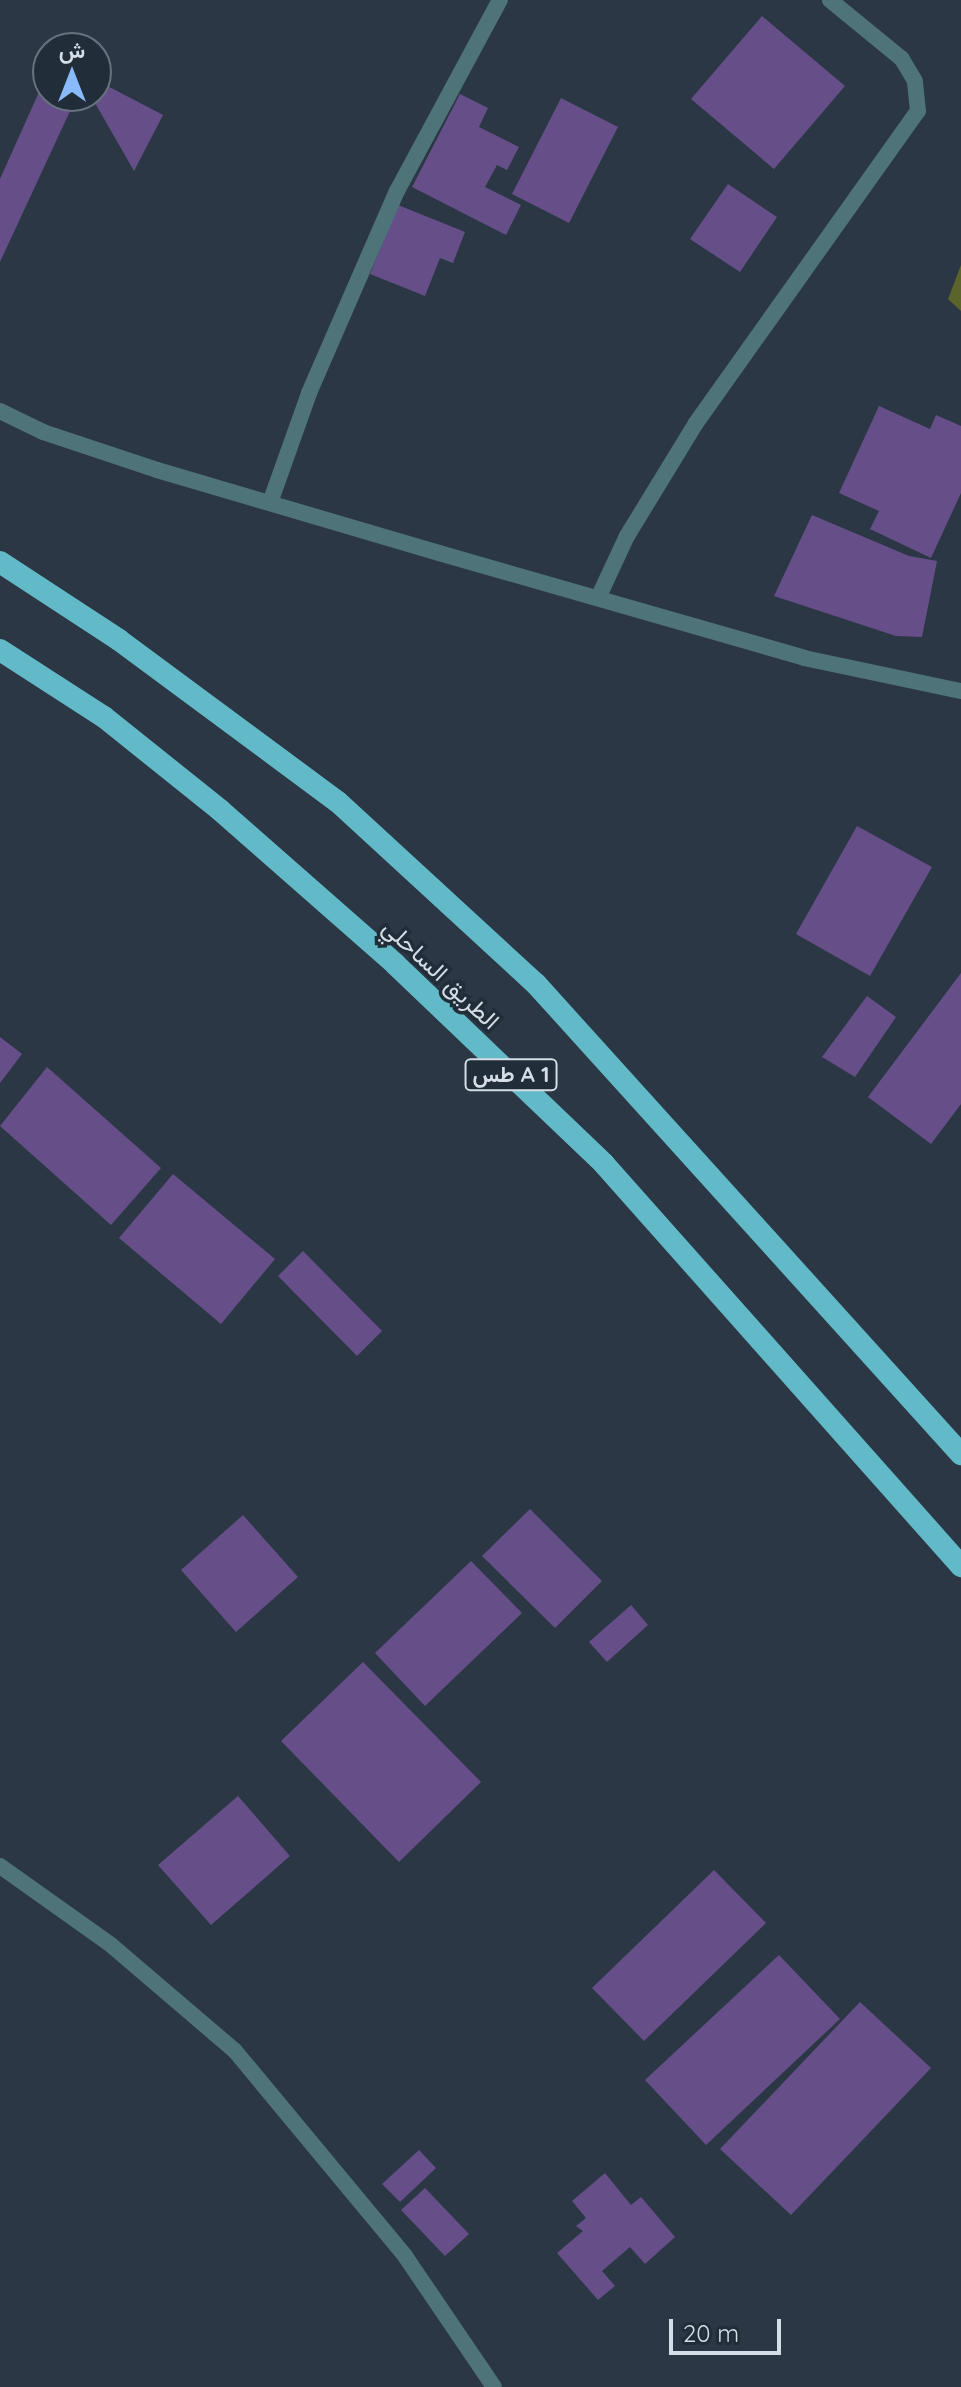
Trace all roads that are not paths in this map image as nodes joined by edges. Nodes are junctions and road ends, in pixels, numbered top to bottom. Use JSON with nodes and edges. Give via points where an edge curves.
{"nodes":[{"id":1,"x":500,"y":0,"type":"edge"},
{"id":2,"x":830,"y":0,"type":"edge"},
{"id":3,"x":0,"y":411,"type":"edge"},
{"id":4,"x":271,"y":500,"type":"junction"},
{"id":5,"x":0,"y":562,"type":"edge"},
{"id":6,"x":599,"y":596,"type":"junction"},
{"id":7,"x":0,"y":650,"type":"edge"},
{"id":8,"x":961,"y":691,"type":"edge"},
{"id":9,"x":961,"y":1454,"type":"edge"},
{"id":10,"x":961,"y":1566,"type":"edge"},
{"id":11,"x":0,"y":1866,"type":"edge"},
{"id":12,"x":494,"y":2387,"type":"edge"}],
"edges":[{"from":1,"to":4,"type":"street","via":[[397,191],[309,393]]},
{"from":2,"to":6,"type":"street","via":[[902,59],[915,81],[918,111],[696,423],[627,536]]},
{"from":3,"to":4,"type":"street","via":[[43,432],[143,466]]},
{"from":4,"to":6,"type":"street"},
{"from":5,"to":9,"type":"highway","number":"طس A 1","via":[[119,640],[338,802],[525,973]]},
{"from":6,"to":8,"type":"street","via":[[804,658]]},
{"from":7,"to":10,"type":"highway","name":"الطريق الساحلي","number":"طس A 1","via":[[115,726],[395,964],[604,1164]]},
{"from":11,"to":12,"type":"street","via":[[111,1945],[235,2051],[405,2256]]}]}
